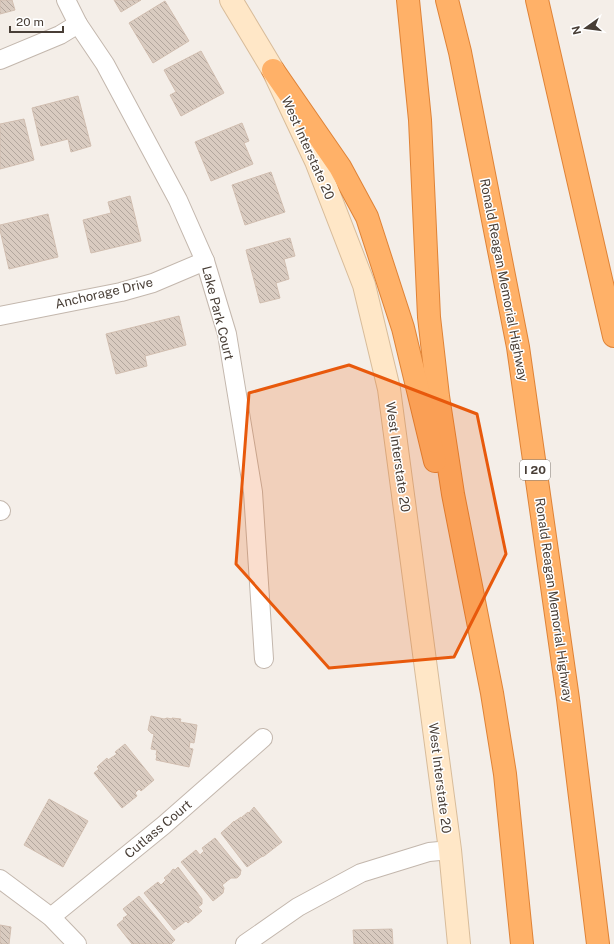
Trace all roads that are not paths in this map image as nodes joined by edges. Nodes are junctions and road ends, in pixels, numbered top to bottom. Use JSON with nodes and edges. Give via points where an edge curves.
{"nodes":[{"id":1,"x":66,"y":0,"type":"edge"},
{"id":2,"x":231,"y":0,"type":"edge"},
{"id":3,"x":408,"y":0,"type":"edge"},
{"id":4,"x":447,"y":0,"type":"edge"},
{"id":5,"x":537,"y":0,"type":"edge"},
{"id":6,"x":78,"y":24,"type":"junction"},
{"id":7,"x":0,"y":60,"type":"edge"},
{"id":8,"x":273,"y":70,"type":"junction"},
{"id":9,"x":205,"y":261,"type":"junction"},
{"id":10,"x":0,"y":316,"type":"edge"},
{"id":11,"x":614,"y":336,"type":"edge"},
{"id":12,"x":471,"y":581,"type":"junction"},
{"id":13,"x":264,"y":659,"type":"dead end"},
{"id":14,"x":263,"y":738,"type":"dead end"},
{"id":15,"x":450,"y":850,"type":"junction"},
{"id":16,"x":0,"y":878,"type":"edge"},
{"id":17,"x":51,"y":917,"type":"junction"},
{"id":18,"x":77,"y":944,"type":"edge"},
{"id":19,"x":245,"y":944,"type":"edge"},
{"id":20,"x":459,"y":944,"type":"edge"},
{"id":21,"x":522,"y":944,"type":"edge"},
{"id":22,"x":598,"y":944,"type":"edge"}],
"edges":[{"from":1,"to":6,"type":"street","name":"Lake Park Court"},
{"from":2,"to":8,"type":"main road","name":"West Interstate 20"},
{"from":3,"to":12,"type":"highway","via":[[420,120],[428,317],[453,494]]},
{"from":4,"to":22,"type":"highway","name":"Ronald Reagan Memorial Highway","number":"I 20","via":[[460,52],[518,347],[568,699]]},
{"from":5,"to":11,"type":"highway"},
{"from":6,"to":7,"type":"street","via":[[60,35]]},
{"from":6,"to":9,"type":"street","name":"Lake Park Court","via":[[105,64],[178,200]]},
{"from":8,"to":12,"type":"highway","via":[[340,167],[367,217],[403,328],[433,454]]},
{"from":8,"to":15,"type":"main road","name":"West Interstate 20","via":[[316,161],[364,286],[389,389]]},
{"from":9,"to":10,"type":"street","name":"Anchorage Drive","via":[[153,283],[128,290]]},
{"from":9,"to":13,"type":"street","name":"Lake Park Court","via":[[226,334],[253,492]]},
{"from":12,"to":21,"type":"highway","via":[[505,774]]},
{"from":14,"to":17,"type":"street","name":"Cutlass Court","via":[[164,825]]},
{"from":15,"to":19,"type":"street","via":[[429,852],[361,873],[298,907]]},
{"from":15,"to":20,"type":"main road","name":"West Interstate 20"},
{"from":16,"to":17,"type":"street"},
{"from":17,"to":18,"type":"street"}]}
